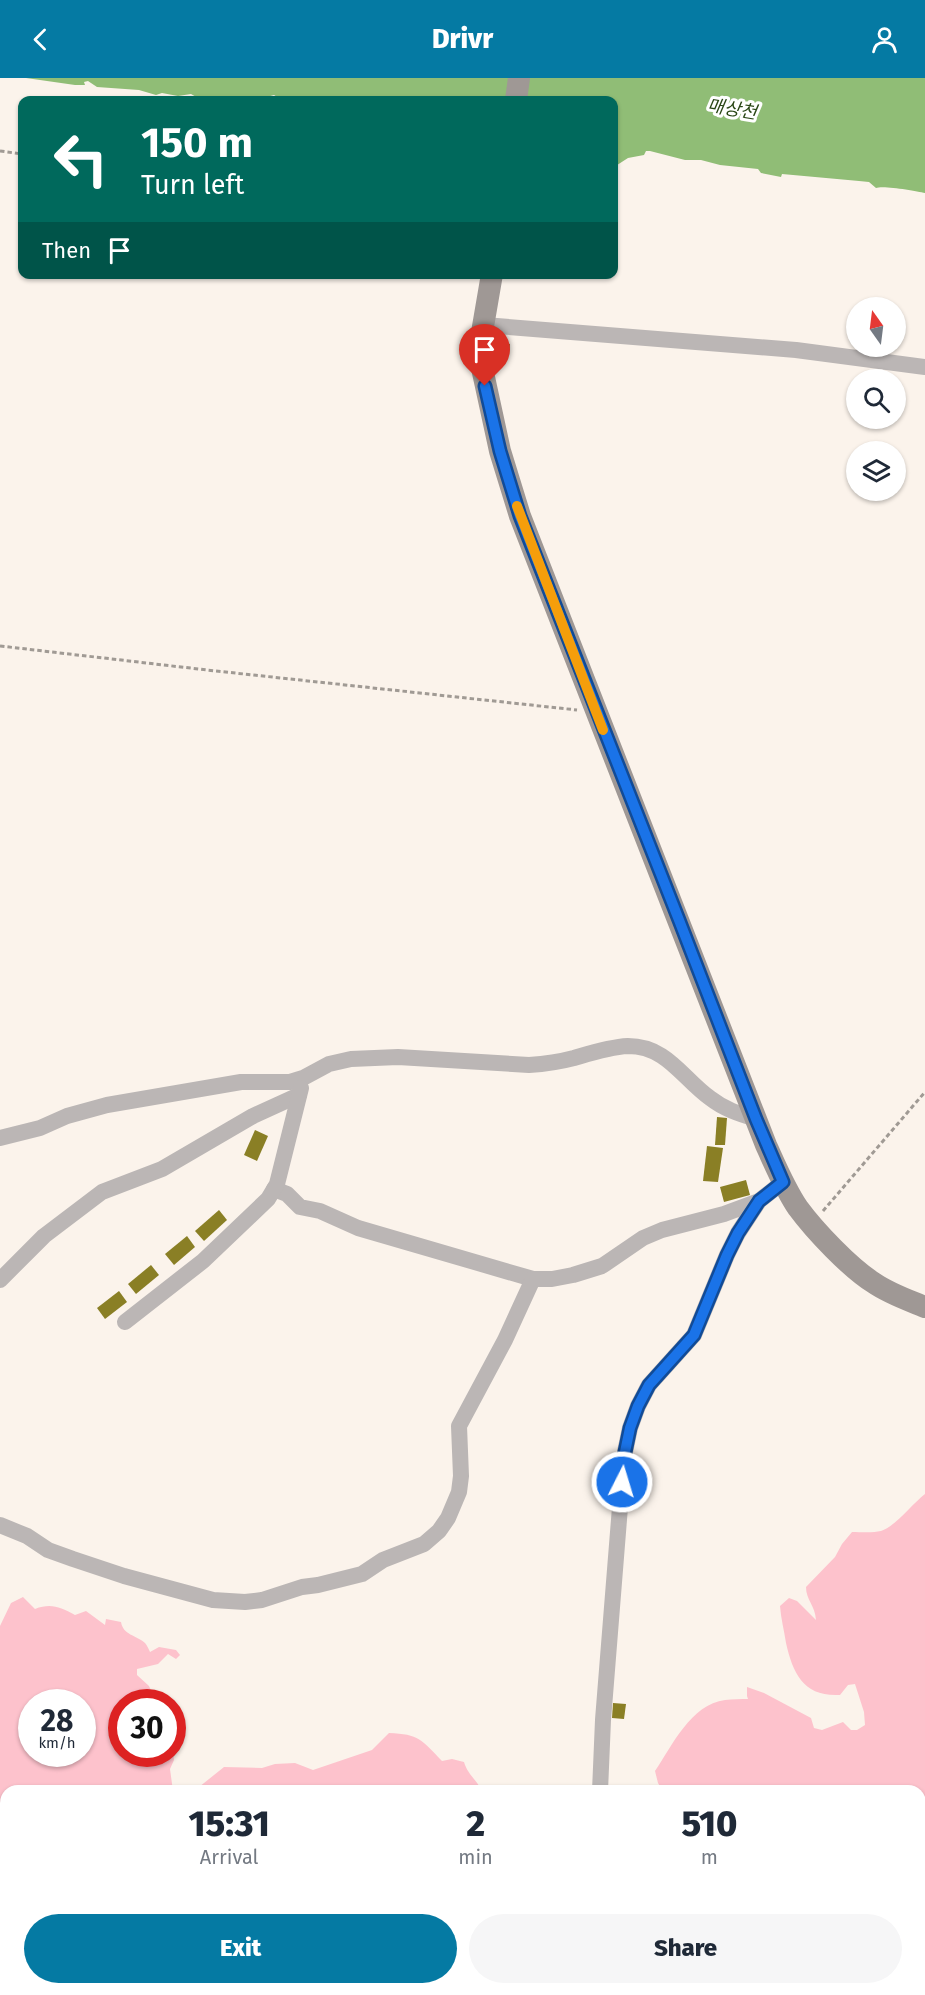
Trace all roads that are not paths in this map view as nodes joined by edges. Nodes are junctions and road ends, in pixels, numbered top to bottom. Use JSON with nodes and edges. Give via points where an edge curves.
{"nodes":[{"id":1,"x":519,"y":78,"type":"edge"},
{"id":2,"x":517,"y":96,"type":"edge"},
{"id":3,"x":491,"y":279,"type":"edge"},
{"id":4,"x":484,"y":325,"type":"junction"},
{"id":5,"x":925,"y":366,"type":"edge"},
{"id":6,"x":303,"y":1078,"type":"junction"},
{"id":7,"x":299,"y":1095,"type":"junction"},
{"id":8,"x":756,"y":1119,"type":"junction"},
{"id":9,"x":0,"y":1138,"type":"edge"},
{"id":10,"x":783,"y":1182,"type":"junction"},
{"id":11,"x":274,"y":1189,"type":"junction"},
{"id":12,"x":759,"y":1201,"type":"junction"},
{"id":13,"x":533,"y":1279,"type":"junction"},
{"id":14,"x":0,"y":1280,"type":"edge"},
{"id":15,"x":925,"y":1307,"type":"edge"},
{"id":16,"x":125,"y":1322,"type":"dead end"},
{"id":17,"x":0,"y":1525,"type":"edge"},
{"id":18,"x":600,"y":1785,"type":"edge"}],
"edges":[{"from":1,"to":2,"type":"street"},
{"from":3,"to":4,"type":"street"},
{"from":4,"to":5,"type":"street","via":[[796,350]]},
{"from":4,"to":8,"type":"street","via":[[480,344],[482,368],[500,451],[520,516]]},
{"from":6,"to":7,"type":"street"},
{"from":6,"to":8,"type":"street","via":[[329,1064],[374,1057],[529,1065],[628,1046],[661,1054],[711,1099]]},
{"from":6,"to":9,"type":"street","via":[[290,1082],[241,1082],[107,1105]]},
{"from":7,"to":11,"type":"street"},
{"from":7,"to":14,"type":"street","via":[[253,1116],[162,1169],[102,1192],[44,1236]]},
{"from":8,"to":10,"type":"street"},
{"from":10,"to":12,"type":"street"},
{"from":10,"to":15,"type":"street","via":[[799,1209],[865,1277],[888,1292]]},
{"from":11,"to":13,"type":"street","via":[[287,1194],[300,1207],[320,1211],[358,1228]]},
{"from":11,"to":16,"type":"street","via":[[203,1261]]},
{"from":12,"to":13,"type":"street","via":[[662,1230],[602,1266],[562,1277]]},
{"from":12,"to":18,"type":"street","via":[[727,1255],[694,1335],[649,1385],[630,1428],[622,1482]]},
{"from":13,"to":17,"type":"street","via":[[459,1426],[461,1476],[448,1518],[424,1544],[383,1560],[362,1574],[262,1600],[213,1600],[73,1559]]}]}
